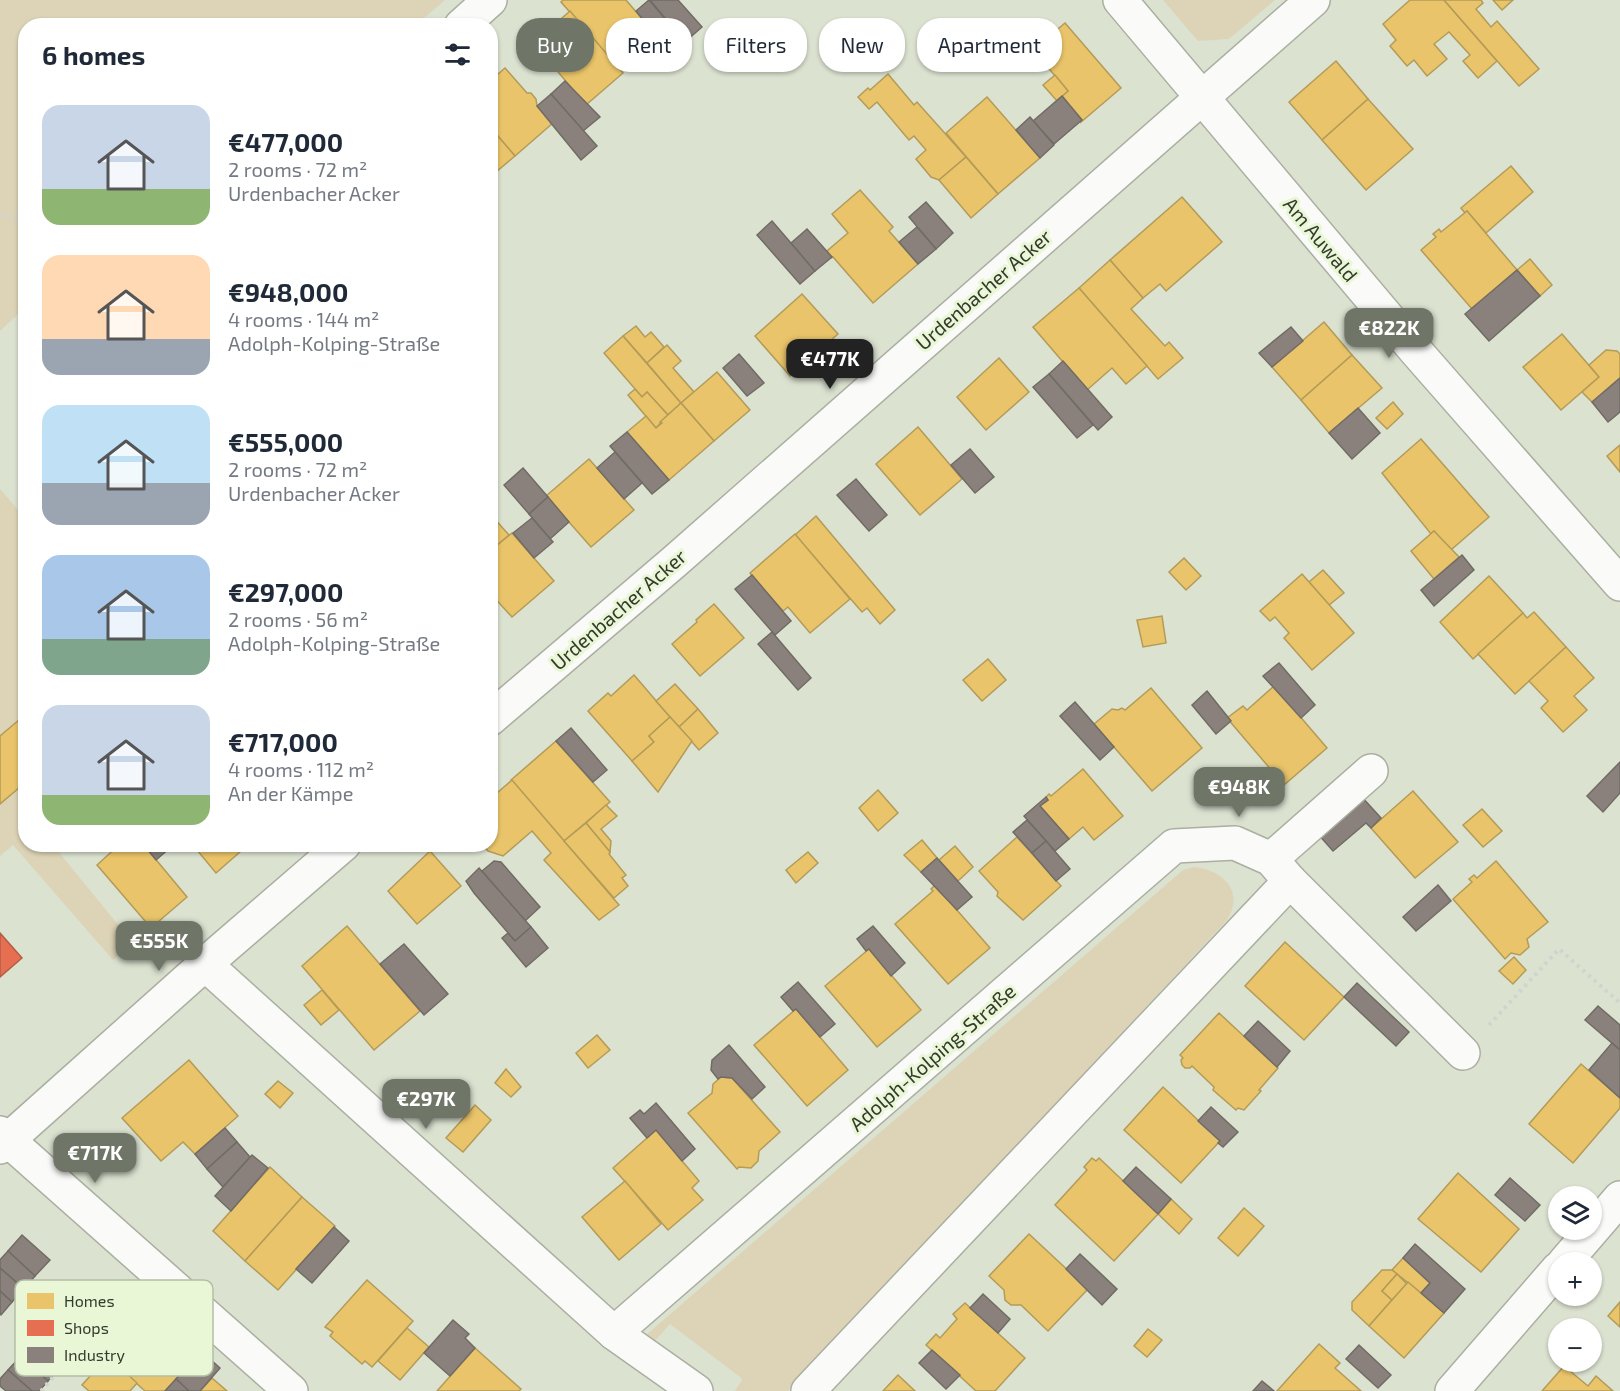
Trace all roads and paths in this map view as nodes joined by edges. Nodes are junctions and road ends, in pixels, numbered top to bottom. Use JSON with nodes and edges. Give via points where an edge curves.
{"nodes":[{"id":1,"x":489,"y":0,"type":"edge"},
{"id":2,"x":1120,"y":0,"type":"edge"},
{"id":3,"x":1313,"y":0,"type":"edge"},
{"id":4,"x":470,"y":18,"type":"edge"},
{"id":5,"x":1201,"y":98,"type":"junction"},
{"id":6,"x":0,"y":215,"type":"edge"},
{"id":7,"x":18,"y":219,"type":"edge"},
{"id":8,"x":1620,"y":584,"type":"edge"},
{"id":9,"x":498,"y":712,"type":"edge"},
{"id":10,"x":1371,"y":771,"type":"dead end"},
{"id":11,"x":335,"y":852,"type":"edge"},
{"id":12,"x":1281,"y":870,"type":"junction"},
{"id":13,"x":205,"y":964,"type":"junction"},
{"id":14,"x":1620,"y":1003,"type":"edge"},
{"id":15,"x":1462,"y":1053,"type":"joint"},
{"id":16,"x":2,"y":1140,"type":"edge"},
{"id":17,"x":1620,"y":1198,"type":"edge"},
{"id":18,"x":1573,"y":1252,"type":"edge"},
{"id":19,"x":149,"y":1267,"type":"junction"},
{"id":20,"x":138,"y":1280,"type":"edge"},
{"id":21,"x":164,"y":1280,"type":"edge"},
{"id":22,"x":1548,"y":1281,"type":"edge"},
{"id":23,"x":213,"y":1323,"type":"edge"},
{"id":24,"x":614,"y":1334,"type":"junction"},
{"id":25,"x":54,"y":1376,"type":"edge"},
{"id":26,"x":41,"y":1391,"type":"edge"},
{"id":27,"x":291,"y":1391,"type":"edge"},
{"id":28,"x":696,"y":1391,"type":"edge"},
{"id":29,"x":808,"y":1391,"type":"edge"},
{"id":30,"x":1452,"y":1391,"type":"edge"}],
"edges":[{"from":1,"to":4,"type":"street"},
{"from":2,"to":5,"type":"street","name":"Am Auwald"},
{"from":3,"to":5,"type":"street","name":"Urdenbacher Acker"},
{"from":5,"to":8,"type":"street","name":"Am Auwald"},
{"from":5,"to":9,"type":"street","name":"Urdenbacher Acker"},
{"from":6,"to":7,"type":"path"},
{"from":10,"to":12,"type":"street"},
{"from":11,"to":13,"type":"street"},
{"from":12,"to":15,"type":"street","name":"Adolph-Kolping-Straße"},
{"from":12,"to":24,"type":"street","name":"Adolph-Kolping-Straße","via":[[1235,843],[1174,846]]},
{"from":12,"to":29,"type":"street"},
{"from":13,"to":16,"type":"street"},
{"from":13,"to":24,"type":"street"},
{"from":14,"to":15,"type":"path","via":[[1559,949]]},
{"from":16,"to":19,"type":"street"},
{"from":17,"to":18,"type":"street"},
{"from":19,"to":20,"type":"path"},
{"from":19,"to":21,"type":"street"},
{"from":22,"to":30,"type":"street"},
{"from":23,"to":27,"type":"street"},
{"from":24,"to":28,"type":"street"},
{"from":25,"to":26,"type":"path"}]}
